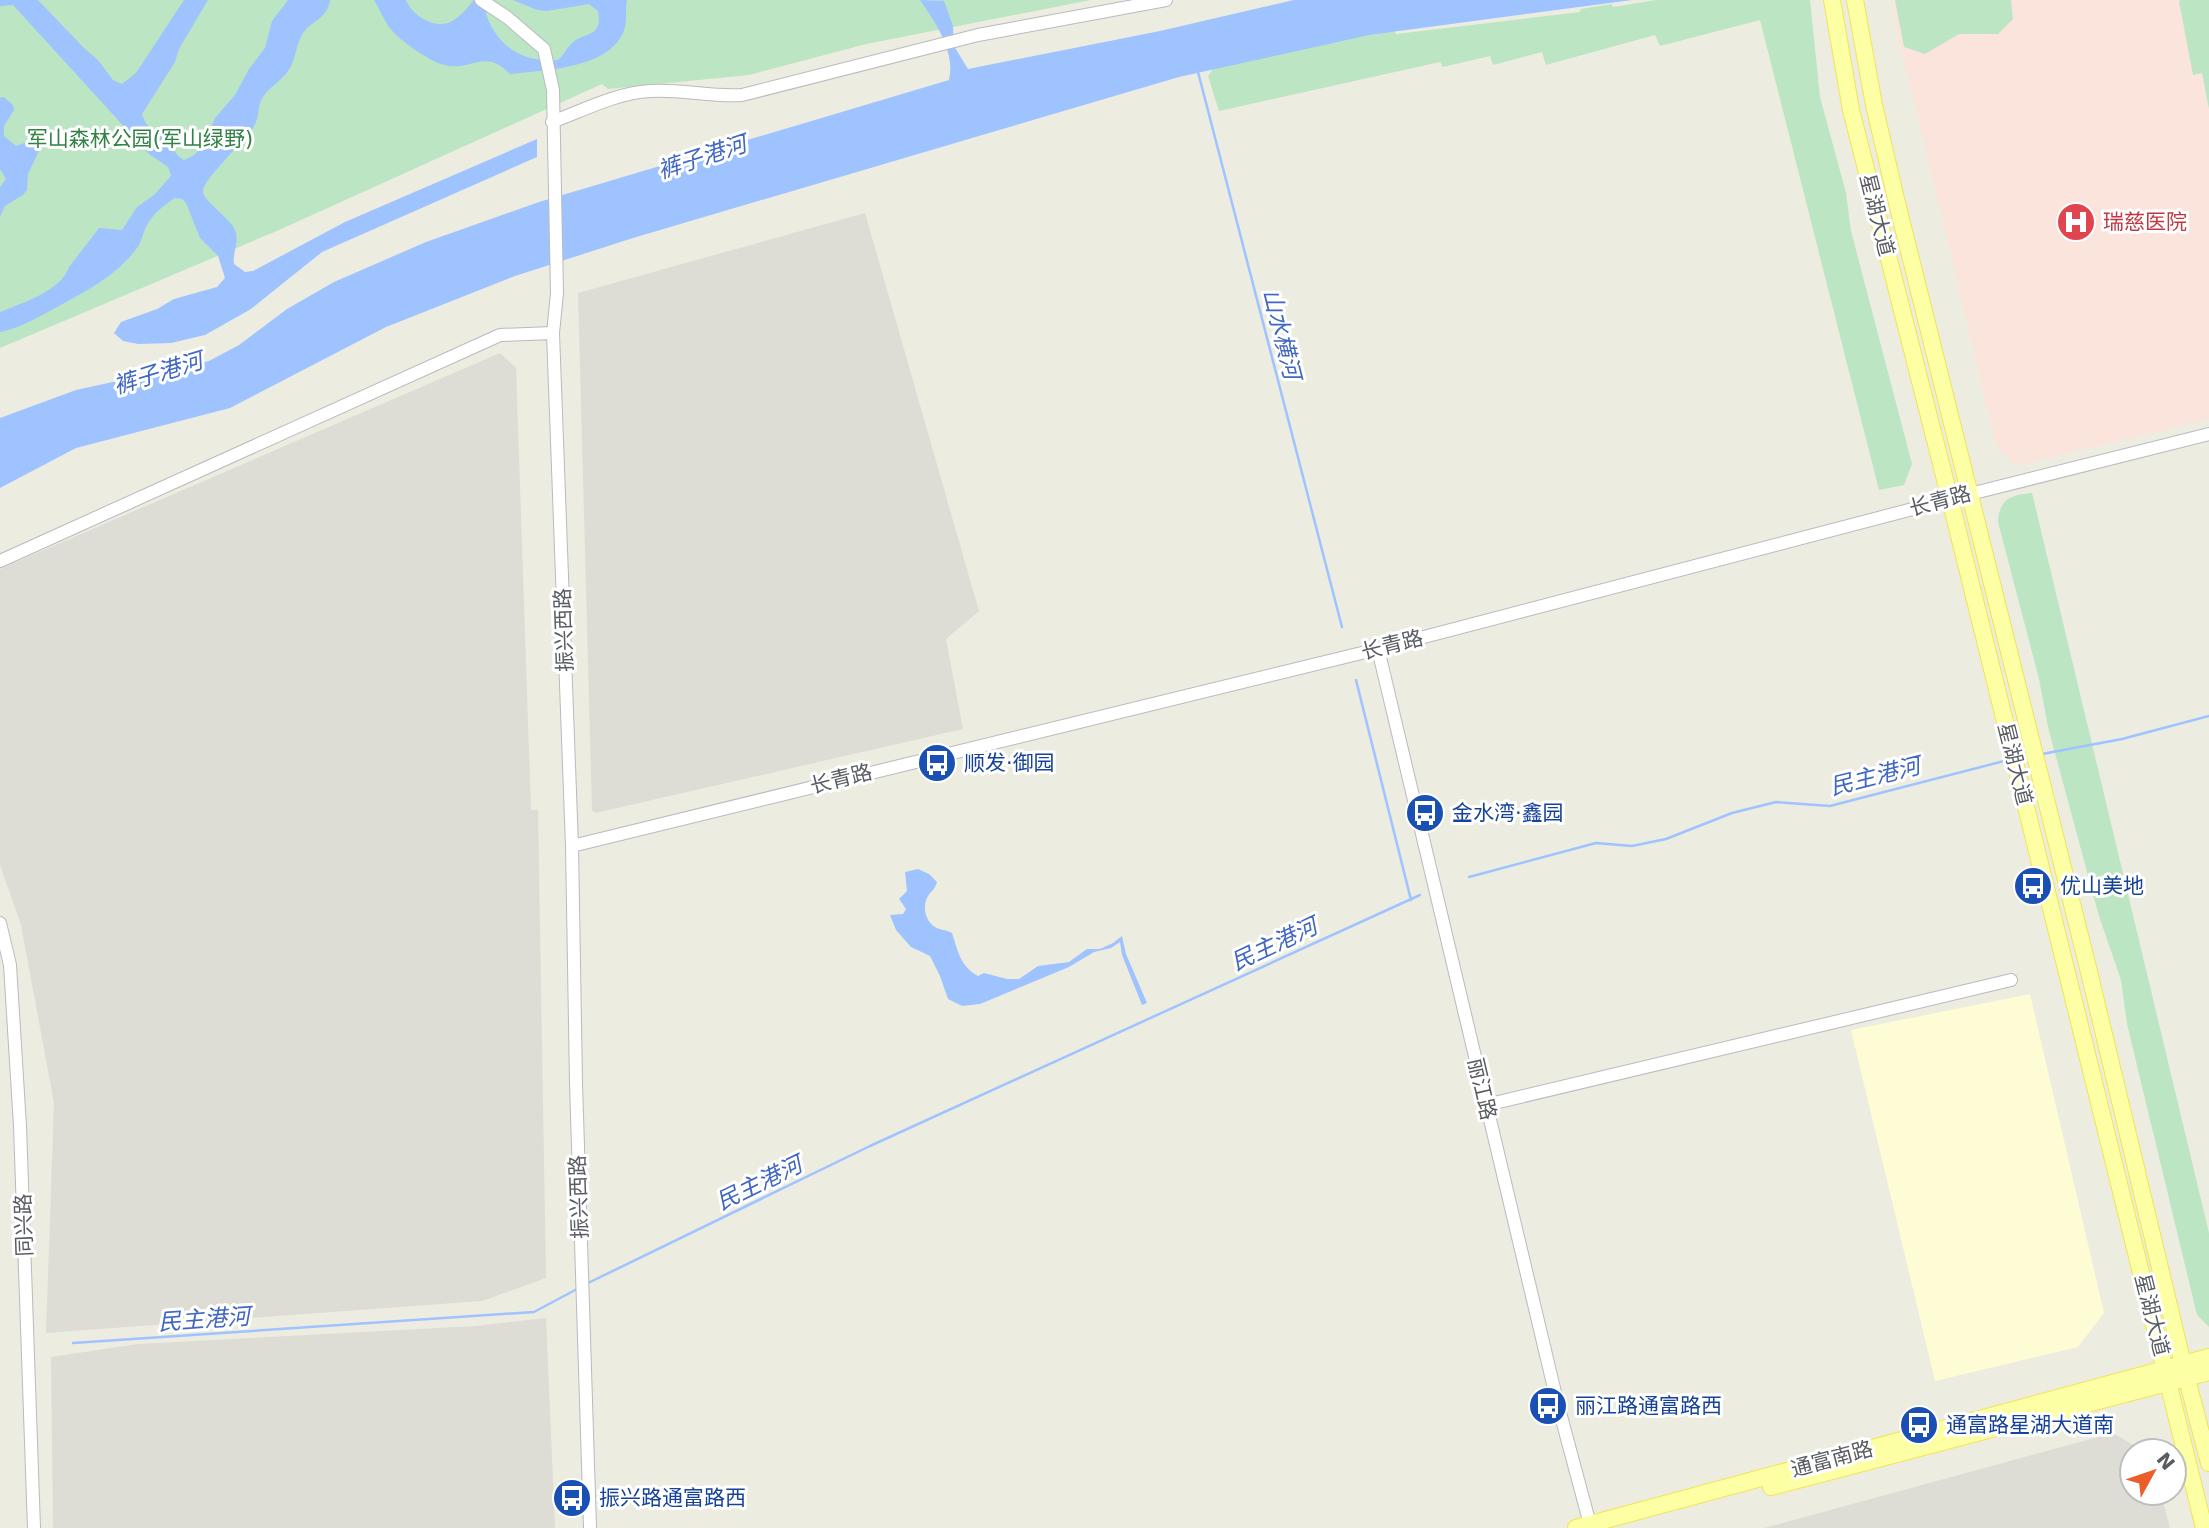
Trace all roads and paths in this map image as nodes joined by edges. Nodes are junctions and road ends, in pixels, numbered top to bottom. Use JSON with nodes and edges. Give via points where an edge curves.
{"nodes":[{"id":1,"x":1166,"y":0,"type":"edge"},
{"id":2,"x":1832,"y":0,"type":"edge"},
{"id":3,"x":1855,"y":0,"type":"edge"},
{"id":4,"x":486,"y":3,"type":"edge"},
{"id":5,"x":552,"y":122,"type":"junction"},
{"id":6,"x":553,"y":333,"type":"junction"},
{"id":7,"x":2209,"y":433,"type":"edge"},
{"id":8,"x":1970,"y":494,"type":"junction"},
{"id":9,"x":1950,"y":499,"type":"junction"},
{"id":10,"x":0,"y":561,"type":"edge"},
{"id":11,"x":1378,"y":649,"type":"junction"},
{"id":12,"x":572,"y":846,"type":"junction"},
{"id":13,"x":0,"y":923,"type":"edge"},
{"id":14,"x":2011,"y":980,"type":"dead end"},
{"id":15,"x":1486,"y":1105,"type":"junction"},
{"id":16,"x":2209,"y":1357,"type":"edge"},
{"id":17,"x":2184,"y":1371,"type":"junction"},
{"id":18,"x":2209,"y":1372,"type":"edge"},
{"id":19,"x":2166,"y":1376,"type":"junction"},
{"id":20,"x":2209,"y":1463,"type":"edge"},
{"id":21,"x":1586,"y":1527,"type":"edge"},
{"id":22,"x":34,"y":1528,"type":"edge"},
{"id":23,"x":590,"y":1528,"type":"edge"},
{"id":24,"x":1616,"y":1528,"type":"edge"},
{"id":25,"x":2204,"y":1528,"type":"edge"}],
"edges":[{"from":1,"to":5,"type":"street","via":[[942,43],[742,95],[648,91],[616,97]]},
{"from":2,"to":9,"type":"main road","name":"星湖大道","via":[[1851,110]]},
{"from":3,"to":8,"type":"main road","name":"星湖大道","via":[[1874,105]]},
{"from":4,"to":5,"type":"street","name":"振兴西路","via":[[544,49],[553,90]]},
{"from":5,"to":6,"type":"street","name":"振兴西路","via":[[557,293]]},
{"from":6,"to":10,"type":"street","via":[[500,335]]},
{"from":6,"to":12,"type":"street","name":"振兴西路"},
{"from":7,"to":8,"type":"street","name":"长青路"},
{"from":8,"to":9,"type":"street","name":"长青路"},
{"from":8,"to":17,"type":"main road","name":"星湖大道"},
{"from":9,"to":11,"type":"street","name":"长青路"},
{"from":9,"to":19,"type":"main road","name":"星湖大道"},
{"from":11,"to":12,"type":"street","name":"长青路"},
{"from":11,"to":15,"type":"street","name":"丽江路"},
{"from":12,"to":23,"type":"street","name":"振兴西路"},
{"from":13,"to":22,"type":"street","name":"同兴路","via":[[9,965],[20,1126]]},
{"from":14,"to":15,"type":"street"},
{"from":15,"to":21,"type":"street","name":"丽江路"},
{"from":16,"to":17,"type":"main road","name":"通富南路"},
{"from":17,"to":18,"type":"main road","name":"通富南路"},
{"from":17,"to":19,"type":"main road","name":"通富南路"},
{"from":17,"to":20,"type":"main road","name":"星湖大道"},
{"from":19,"to":21,"type":"main road","name":"通富南路"},
{"from":19,"to":24,"type":"main road","name":"通富南路"},
{"from":19,"to":25,"type":"main road","name":"星湖大道"}]}
